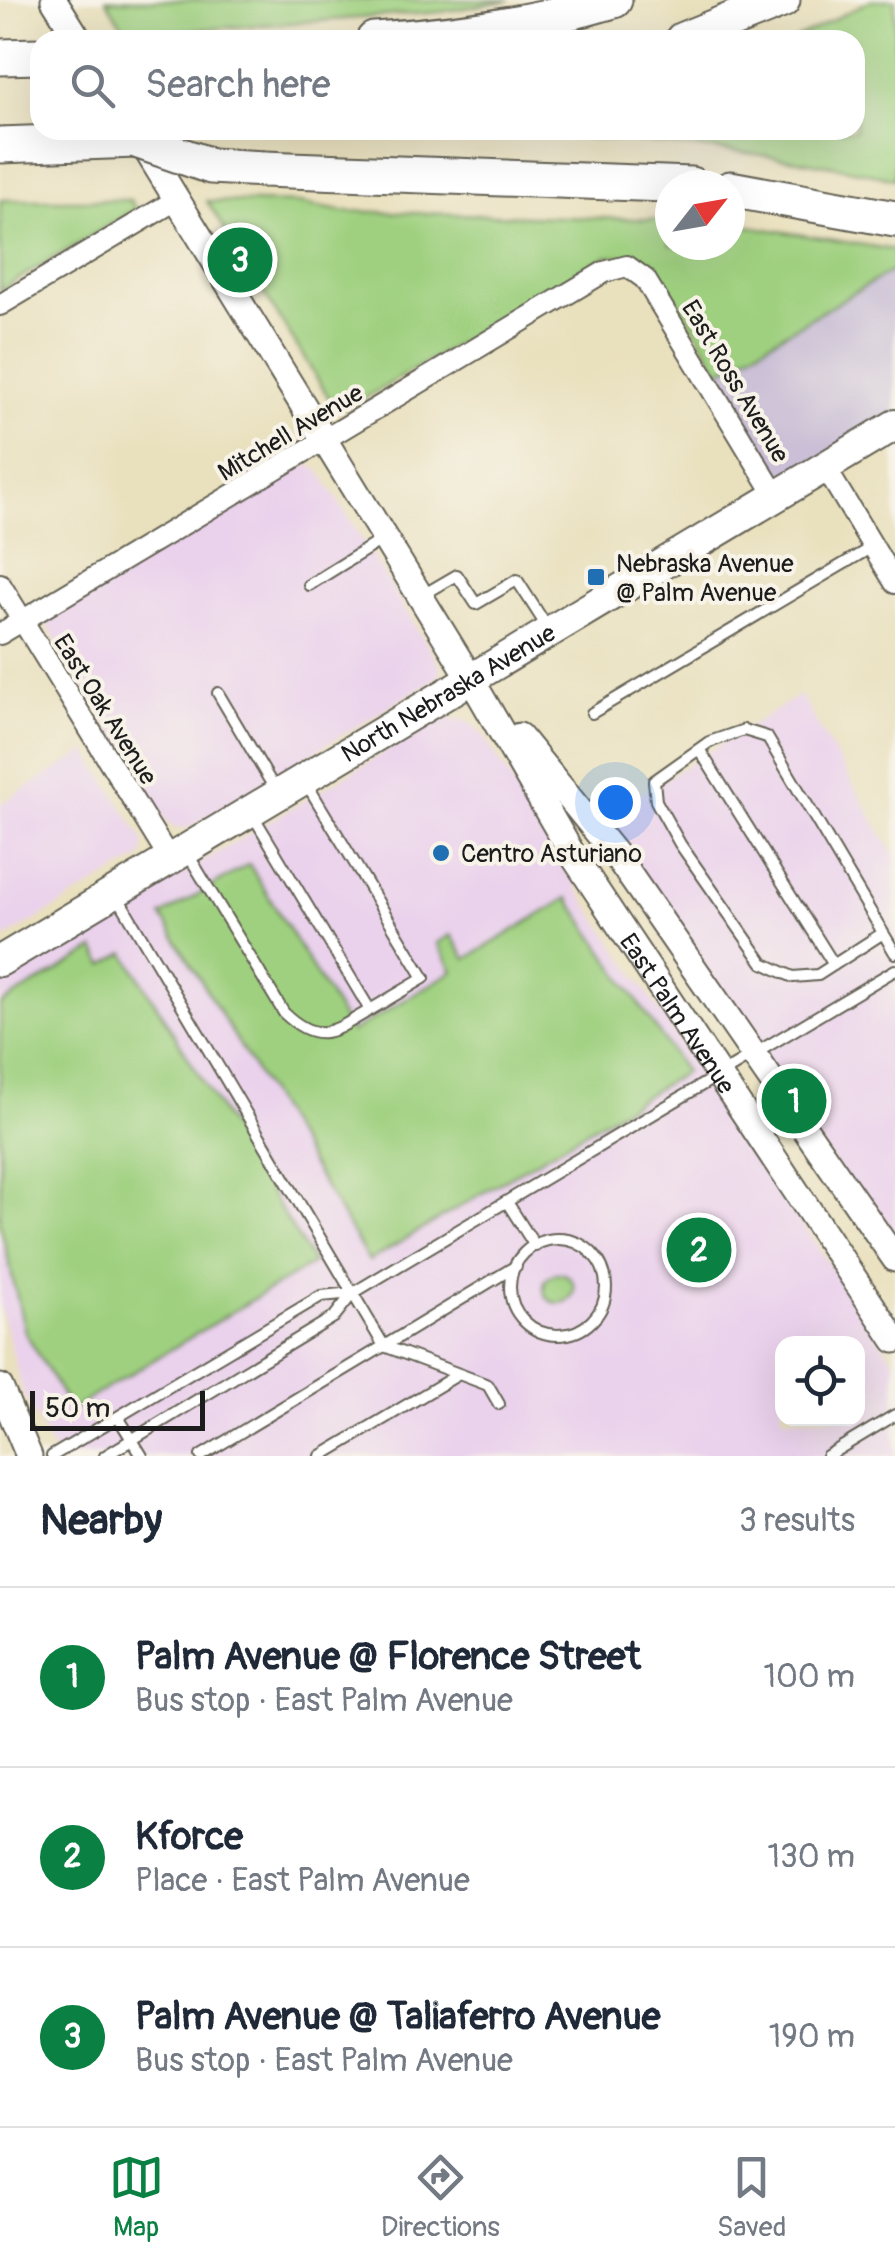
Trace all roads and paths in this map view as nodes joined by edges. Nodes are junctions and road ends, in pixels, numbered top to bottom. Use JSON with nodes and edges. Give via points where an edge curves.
{"nodes":[{"id":1,"x":54,"y":0,"type":"edge"},
{"id":2,"x":614,"y":0,"type":"edge"},
{"id":3,"x":782,"y":0,"type":"edge"},
{"id":4,"x":73,"y":30,"type":"edge"},
{"id":5,"x":472,"y":30,"type":"edge"},
{"id":6,"x":708,"y":30,"type":"edge"},
{"id":7,"x":30,"y":56,"type":"edge"},
{"id":8,"x":1,"y":57,"type":"edge"},
{"id":9,"x":60,"y":140,"type":"edge"},
{"id":10,"x":146,"y":140,"type":"edge"},
{"id":11,"x":157,"y":140,"type":"edge"},
{"id":12,"x":0,"y":145,"type":"edge"},
{"id":13,"x":655,"y":184,"type":"edge"},
{"id":14,"x":745,"y":192,"type":"edge"},
{"id":15,"x":176,"y":200,"type":"junction"},
{"id":16,"x":895,"y":218,"type":"edge"},
{"id":17,"x":604,"y":272,"type":"joint"},
{"id":18,"x":0,"y":305,"type":"edge"},
{"id":19,"x":895,"y":425,"type":"edge"},
{"id":20,"x":323,"y":441,"type":"junction"},
{"id":21,"x":825,"y":467,"type":"junction"},
{"id":22,"x":776,"y":496,"type":"junction"},
{"id":23,"x":384,"y":539,"type":"junction"},
{"id":24,"x":873,"y":546,"type":"junction"},
{"id":25,"x":895,"y":583,"type":"edge"},
{"id":26,"x":0,"y":584,"type":"edge"},
{"id":27,"x":309,"y":585,"type":"dead end"},
{"id":28,"x":420,"y":597,"type":"junction"},
{"id":29,"x":23,"y":620,"type":"junction"},
{"id":30,"x":550,"y":632,"type":"junction"},
{"id":31,"x":0,"y":634,"type":"edge"},
{"id":32,"x":471,"y":678,"type":"junction"},
{"id":33,"x":218,"y":693,"type":"dead end"},
{"id":34,"x":592,"y":713,"type":"dead end"},
{"id":35,"x":699,"y":749,"type":"junction"},
{"id":36,"x":291,"y":787,"type":"junction"},
{"id":37,"x":250,"y":811,"type":"junction"},
{"id":38,"x":178,"y":855,"type":"junction"},
{"id":39,"x":115,"y":892,"type":"junction"},
{"id":40,"x":883,"y":933,"type":"junction"},
{"id":41,"x":895,"y":954,"type":"edge"},
{"id":42,"x":0,"y":961,"type":"edge"},
{"id":43,"x":834,"y":965,"type":"junction"},
{"id":44,"x":895,"y":970,"type":"edge"},
{"id":45,"x":370,"y":1010,"type":"junction"},
{"id":46,"x":756,"y":1055,"type":"junction"},
{"id":47,"x":719,"y":1077,"type":"junction"},
{"id":48,"x":507,"y":1202,"type":"junction"},
{"id":49,"x":534,"y":1246,"type":"junction"},
{"id":50,"x":895,"y":1259,"type":"edge"},
{"id":51,"x":516,"y":1266,"type":"junction"},
{"id":52,"x":352,"y":1293,"type":"junction"},
{"id":53,"x":895,"y":1340,"type":"edge"},
{"id":54,"x":384,"y":1346,"type":"junction"},
{"id":55,"x":460,"y":1374,"type":"junction"},
{"id":56,"x":0,"y":1387,"type":"edge"},
{"id":57,"x":499,"y":1404,"type":"dead end"},
{"id":58,"x":895,"y":1415,"type":"edge"},
{"id":59,"x":118,"y":1417,"type":"junction"},
{"id":60,"x":132,"y":1440,"type":"junction"},
{"id":61,"x":221,"y":1444,"type":"junction"},
{"id":62,"x":29,"y":1456,"type":"edge"},
{"id":63,"x":52,"y":1456,"type":"edge"},
{"id":64,"x":105,"y":1456,"type":"edge"},
{"id":65,"x":142,"y":1456,"type":"edge"},
{"id":66,"x":201,"y":1456,"type":"edge"},
{"id":67,"x":228,"y":1456,"type":"edge"},
{"id":68,"x":321,"y":1456,"type":"edge"},
{"id":69,"x":827,"y":1456,"type":"edge"}],
"edges":[{"from":1,"to":4,"type":"street"},
{"from":2,"to":5,"type":"highway"},
{"from":3,"to":6,"type":"highway"},
{"from":7,"to":8,"type":"highway"},
{"from":9,"to":12,"type":"highway"},
{"from":10,"to":15,"type":"street","name":"East Palm Avenue"},
{"from":11,"to":13,"type":"highway","bridge":true,"via":[[211,166]]},
{"from":14,"to":16,"type":"highway"},
{"from":15,"to":18,"type":"street"},
{"from":15,"to":20,"type":"street","name":"East Palm Avenue"},
{"from":17,"to":20,"type":"street","name":"Mitchell Avenue"},
{"from":17,"to":22,"type":"street","name":"East Ross Avenue","via":[[627,266],[645,279]]},
{"from":19,"to":21,"type":"main road","name":"North Nebraska Avenue"},
{"from":20,"to":23,"type":"street","name":"East Palm Avenue"},
{"from":20,"to":29,"type":"street","name":"Mitchell Avenue"},
{"from":21,"to":22,"type":"main road","name":"North Nebraska Avenue"},
{"from":21,"to":24,"type":"street"},
{"from":22,"to":30,"type":"main road","name":"North Nebraska Avenue"},
{"from":23,"to":27,"type":"lane"},
{"from":23,"to":28,"type":"street","name":"East Palm Avenue"},
{"from":24,"to":25,"type":"street"},
{"from":24,"to":34,"type":"lane"},
{"from":26,"to":29,"type":"street","name":"East Oak Avenue"},
{"from":28,"to":30,"type":"lane","via":[[457,575],[476,604],[516,580]]},
{"from":28,"to":32,"type":"street","name":"East Palm Avenue"},
{"from":29,"to":31,"type":"street","name":"Mitchell Avenue"},
{"from":29,"to":38,"type":"street","name":"East Oak Avenue"},
{"from":30,"to":32,"type":"main road","name":"North Nebraska Avenue"},
{"from":32,"to":36,"type":"main road","name":"North Nebraska Avenue"},
{"from":32,"to":46,"type":"street","name":"East Palm Avenue","via":[[615,854]]},
{"from":32,"to":47,"type":"street","name":"East Palm Avenue","via":[[574,857]]},
{"from":33,"to":36,"type":"lane"},
{"from":35,"to":40,"type":"lane","via":[[744,730],[767,737]]},
{"from":35,"to":43,"type":"lane"},
{"from":35,"to":43,"type":"lane","via":[[654,782],[656,801],[680,844],[763,962],[793,976],[818,975]]},
{"from":36,"to":37,"type":"main road","name":"North Nebraska Avenue"},
{"from":36,"to":45,"type":"lane","via":[[424,978]]},
{"from":37,"to":38,"type":"main road","name":"North Nebraska Avenue"},
{"from":37,"to":45,"type":"lane"},
{"from":38,"to":39,"type":"main road","name":"North Nebraska Avenue"},
{"from":38,"to":45,"type":"lane","via":[[300,1027],[331,1032]]},
{"from":39,"to":42,"type":"main road","name":"North Nebraska Avenue"},
{"from":39,"to":52,"type":"lane"},
{"from":40,"to":41,"type":"lane"},
{"from":40,"to":43,"type":"lane"},
{"from":44,"to":46,"type":"lane"},
{"from":46,"to":47,"type":"lane"},
{"from":46,"to":50,"type":"street","name":"East Palm Avenue"},
{"from":47,"to":48,"type":"lane"},
{"from":47,"to":53,"type":"street","name":"East Palm Avenue"},
{"from":48,"to":49,"type":"lane"},
{"from":48,"to":52,"type":"lane"},
{"from":49,"to":51,"type":"lane"},
{"from":49,"to":51,"type":"lane","via":[[574,1242],[599,1262],[606,1292],[594,1319],[568,1334],[538,1331],[516,1310]]},
{"from":51,"to":54,"type":"lane"},
{"from":52,"to":54,"type":"lane"},
{"from":52,"to":59,"type":"lane","via":[[321,1296]]},
{"from":52,"to":60,"type":"lane","via":[[334,1317]]},
{"from":54,"to":55,"type":"lane"},
{"from":54,"to":61,"type":"lane"},
{"from":55,"to":57,"type":"lane","via":[[488,1385]]},
{"from":55,"to":68,"type":"lane"},
{"from":56,"to":62,"type":"street"},
{"from":58,"to":69,"type":"lane"},
{"from":59,"to":60,"type":"lane"},
{"from":59,"to":63,"type":"lane"},
{"from":60,"to":64,"type":"lane"},
{"from":60,"to":65,"type":"lane"},
{"from":61,"to":66,"type":"lane"},
{"from":61,"to":67,"type":"lane"}]}
